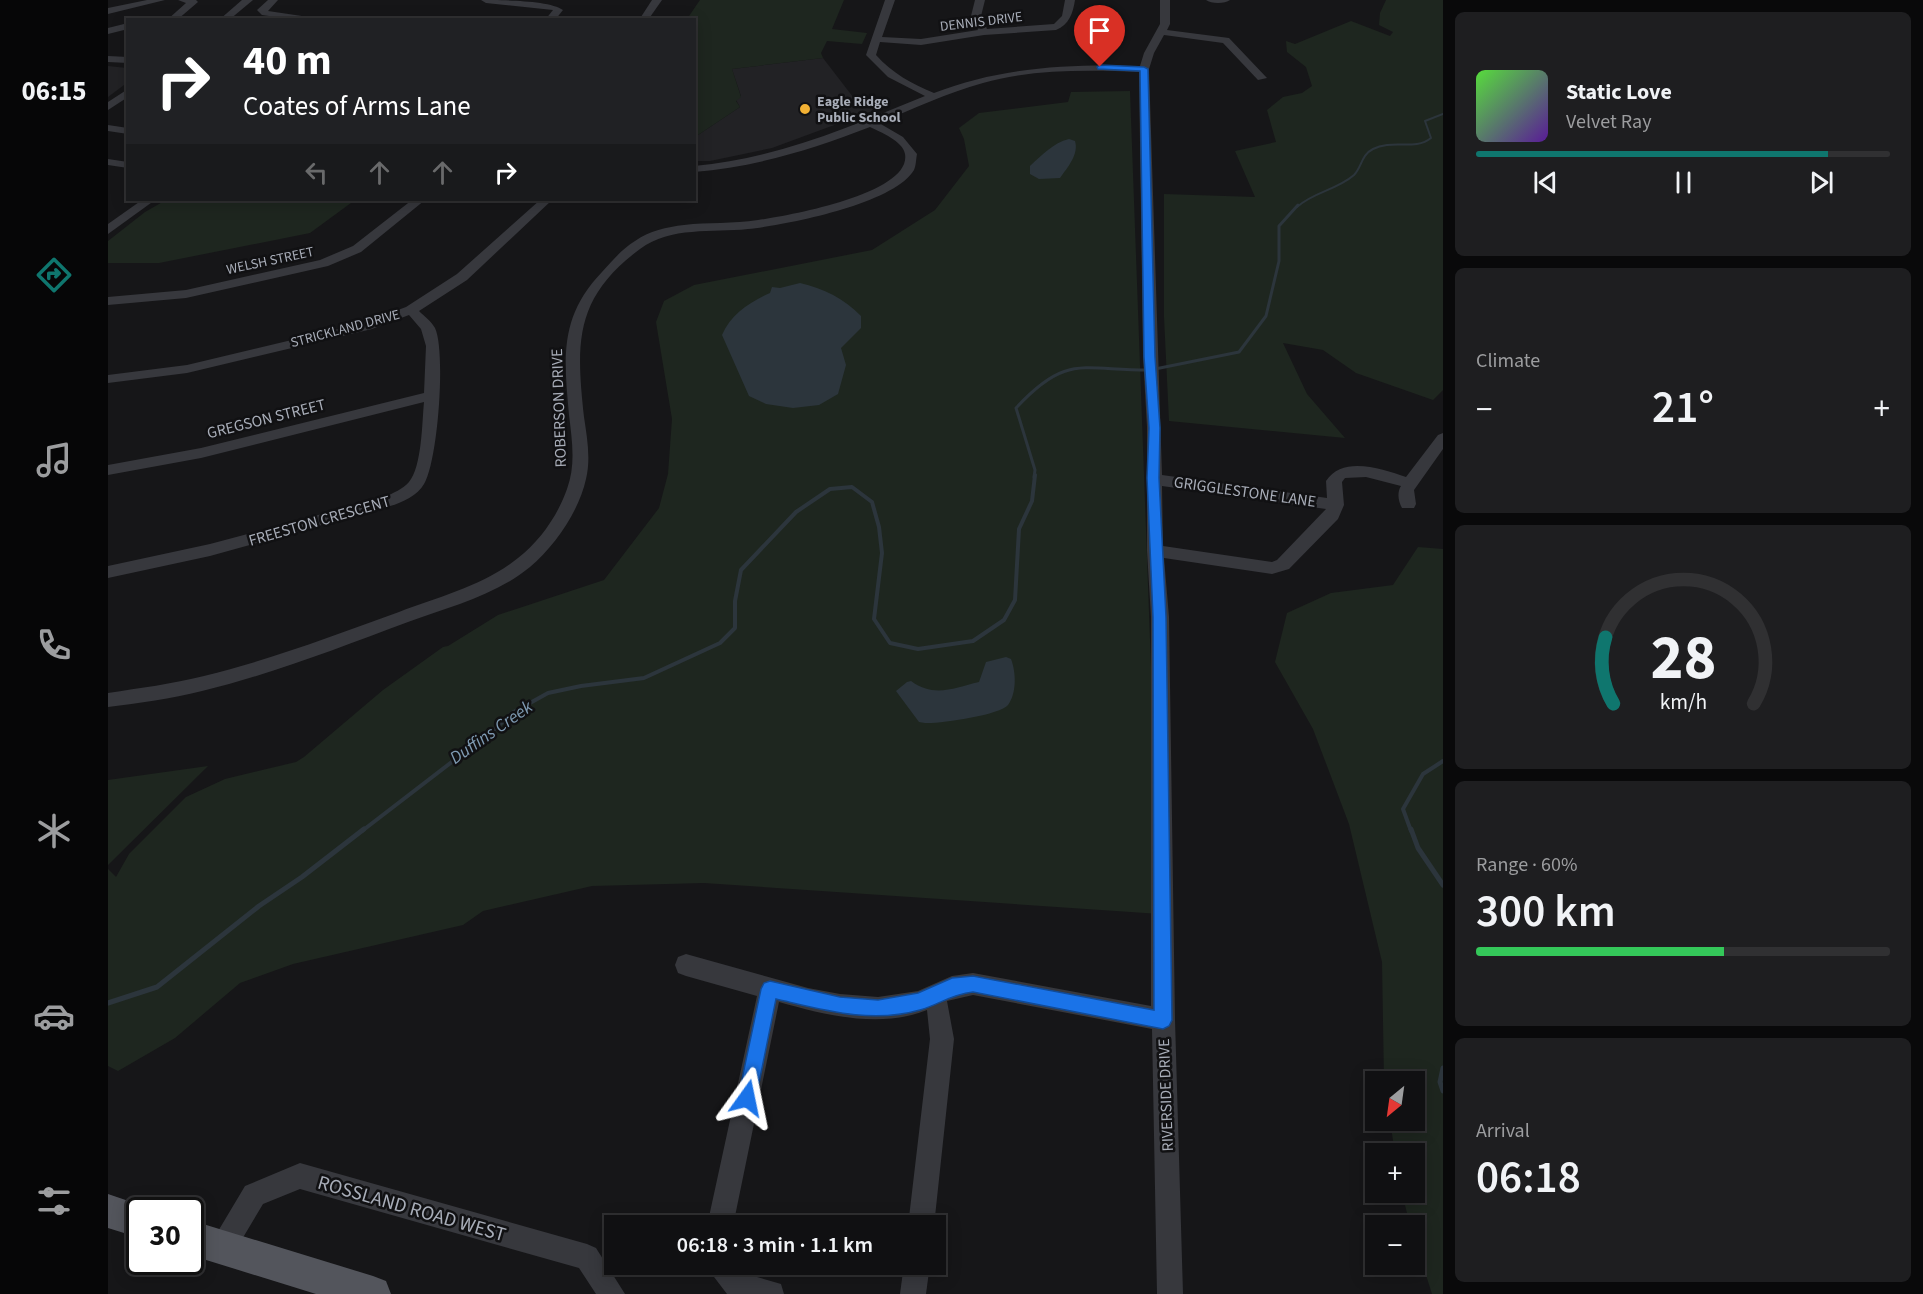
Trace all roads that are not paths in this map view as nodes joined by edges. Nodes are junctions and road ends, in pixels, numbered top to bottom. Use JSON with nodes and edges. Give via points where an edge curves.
{"nodes":[{"id":1,"x":160,"y":0,"type":"edge"},
{"id":2,"x":183,"y":0,"type":"edge"},
{"id":3,"x":248,"y":0,"type":"edge"},
{"id":4,"x":273,"y":0,"type":"edge"},
{"id":5,"x":486,"y":0,"type":"edge"},
{"id":6,"x":657,"y":0,"type":"edge"},
{"id":7,"x":890,"y":0,"type":"edge"},
{"id":8,"x":980,"y":0,"type":"edge"},
{"id":9,"x":1070,"y":0,"type":"edge"},
{"id":10,"x":1165,"y":0,"type":"edge"},
{"id":11,"x":1211,"y":0,"type":"edge"},
{"id":12,"x":1225,"y":0,"type":"edge"},
{"id":13,"x":108,"y":11,"type":"edge"},
{"id":14,"x":173,"y":18,"type":"edge"},
{"id":15,"x":226,"y":18,"type":"edge"},
{"id":16,"x":308,"y":18,"type":"edge"},
{"id":17,"x":551,"y":18,"type":"edge"},
{"id":18,"x":644,"y":18,"type":"edge"},
{"id":19,"x":126,"y":27,"type":"edge"},
{"id":20,"x":108,"y":32,"type":"edge"},
{"id":21,"x":984,"y":32,"type":"junction"},
{"id":22,"x":1162,"y":32,"type":"junction"},
{"id":23,"x":126,"y":33,"type":"edge"},
{"id":24,"x":876,"y":39,"type":"junction"},
{"id":25,"x":108,"y":59,"type":"edge"},
{"id":26,"x":126,"y":60,"type":"edge"},
{"id":27,"x":1144,"y":69,"type":"junction"},
{"id":28,"x":1262,"y":78,"type":"dead end"},
{"id":29,"x":126,"y":94,"type":"edge"},
{"id":30,"x":933,"y":96,"type":"junction"},
{"id":31,"x":108,"y":107,"type":"edge"},
{"id":32,"x":871,"y":123,"type":"junction"},
{"id":33,"x":108,"y":128,"type":"edge"},
{"id":34,"x":126,"y":131,"type":"edge"},
{"id":35,"x":108,"y":162,"type":"edge"},
{"id":36,"x":126,"y":165,"type":"edge"},
{"id":37,"x":696,"y":169,"type":"edge"},
{"id":38,"x":148,"y":201,"type":"edge"},
{"id":39,"x":418,"y":201,"type":"edge"},
{"id":40,"x":545,"y":201,"type":"edge"},
{"id":41,"x":108,"y":230,"type":"edge"},
{"id":42,"x":108,"y":301,"type":"edge"},
{"id":43,"x":411,"y":310,"type":"junction"},
{"id":44,"x":108,"y":379,"type":"edge"},
{"id":45,"x":430,"y":396,"type":"junction"},
{"id":46,"x":1443,"y":438,"type":"edge"},
{"id":47,"x":108,"y":470,"type":"edge"},
{"id":48,"x":1153,"y":478,"type":"junction"},
{"id":49,"x":1410,"y":483,"type":"junction"},
{"id":50,"x":1408,"y":504,"type":"dead end"},
{"id":51,"x":1336,"y":505,"type":"junction"},
{"id":52,"x":1155,"y":551,"type":"junction"},
{"id":53,"x":108,"y":572,"type":"edge"},
{"id":54,"x":108,"y":700,"type":"edge"},
{"id":55,"x":686,"y":965,"type":"dead end"},
{"id":56,"x":770,"y":989,"type":"junction"},
{"id":57,"x":934,"y":994,"type":"junction"},
{"id":58,"x":1163,"y":1020,"type":"junction"},
{"id":59,"x":108,"y":1211,"type":"edge"},
{"id":60,"x":722,"y":1215,"type":"edge"},
{"id":61,"x":922,"y":1215,"type":"edge"},
{"id":62,"x":126,"y":1217,"type":"edge"},
{"id":63,"x":207,"y":1242,"type":"edge"},
{"id":64,"x":728,"y":1275,"type":"edge"},
{"id":65,"x":916,"y":1275,"type":"edge"},
{"id":66,"x":373,"y":1294,"type":"edge"},
{"id":67,"x":612,"y":1294,"type":"edge"},
{"id":68,"x":771,"y":1294,"type":"edge"},
{"id":69,"x":913,"y":1294,"type":"edge"},
{"id":70,"x":1170,"y":1294,"type":"edge"}],
"edges":[{"from":1,"to":13,"type":"street"},
{"from":2,"to":14,"type":"street","via":[[193,2]]},
{"from":3,"to":15,"type":"street"},
{"from":4,"to":16,"type":"street","via":[[262,10],[265,13]]},
{"from":5,"to":17,"type":"street","via":[[554,7],[558,10]]},
{"from":6,"to":18,"type":"street"},
{"from":7,"to":24,"type":"street"},
{"from":8,"to":21,"type":"street","via":[[976,16]]},
{"from":9,"to":21,"type":"street","name":"DENNIS DRIVE","via":[[1069,13],[1056,27]]},
{"from":10,"to":22,"type":"street"},
{"from":11,"to":12,"type":"street"},
{"from":19,"to":20,"type":"street"},
{"from":20,"to":23,"type":"street"},
{"from":21,"to":24,"type":"street","name":"DENNIS DRIVE","via":[[921,42]]},
{"from":22,"to":27,"type":"street"},
{"from":22,"to":28,"type":"street","via":[[1226,40]]},
{"from":24,"to":30,"type":"street","via":[[871,55],[875,60],[902,82]]},
{"from":25,"to":26,"type":"street"},
{"from":27,"to":30,"type":"street","via":[[1023,72]]},
{"from":27,"to":48,"type":"street","name":"RIVERSIDE DRIVE"},
{"from":29,"to":31,"type":"street"},
{"from":30,"to":32,"type":"street"},
{"from":32,"to":37,"type":"street","via":[[757,160]]},
{"from":32,"to":54,"type":"street","name":"ROBERSON DRIVE","via":[[911,152],[912,165],[899,181],[878,192],[805,215],[646,239],[632,248],[585,298],[573,334],[578,481],[544,544],[524,563],[490,583],[450,599],[279,660],[188,687]]},
{"from":33,"to":34,"type":"street"},
{"from":35,"to":36,"type":"street"},
{"from":38,"to":41,"type":"street"},
{"from":39,"to":42,"type":"street","name":"WELSH STREET","via":[[357,249],[324,263],[186,294]]},
{"from":40,"to":43,"type":"street","name":"STRICKLAND DRIVE","via":[[462,277]]},
{"from":43,"to":44,"type":"street","name":"STRICKLAND DRIVE","via":[[367,326],[187,369]]},
{"from":43,"to":45,"type":"street","name":"FREESTON CRESCENT","via":[[428,328],[433,346]]},
{"from":45,"to":47,"type":"street","name":"GREGSON STREET","via":[[201,453]]},
{"from":45,"to":53,"type":"street","name":"FREESTON CRESCENT","via":[[425,461],[419,482],[408,492],[390,501],[210,550]]},
{"from":46,"to":49,"type":"street"},
{"from":48,"to":51,"type":"street","name":"GRIGGLESTONE LANE"},
{"from":48,"to":52,"type":"street","name":"RIVERSIDE DRIVE"},
{"from":49,"to":50,"type":"street","via":[[1406,490]]},
{"from":49,"to":51,"type":"street","via":[[1383,475],[1345,472],[1334,481]]},
{"from":51,"to":52,"type":"street","via":[[1332,515],[1283,565],[1272,568]]},
{"from":52,"to":58,"type":"street","name":"RIVERSIDE DRIVE","via":[[1160,617]]},
{"from":55,"to":56,"type":"street"},
{"from":56,"to":57,"type":"street","via":[[840,1005],[878,1008],[920,1002]]},
{"from":56,"to":60,"type":"street"},
{"from":57,"to":58,"type":"street","via":[[973,984]]},
{"from":57,"to":61,"type":"street","via":[[942,1039]]},
{"from":58,"to":70,"type":"street","name":"RIVERSIDE DRIVE"},
{"from":59,"to":62,"type":"main road"},
{"from":63,"to":66,"type":"main road","name":"ROSSLAND ROAD WEST"},
{"from":63,"to":67,"type":"street","name":"ROSSLAND ROAD WEST","via":[[254,1195],[300,1176],[587,1257]]},
{"from":64,"to":68,"type":"street","via":[[735,1284]]},
{"from":65,"to":69,"type":"street"}]}
